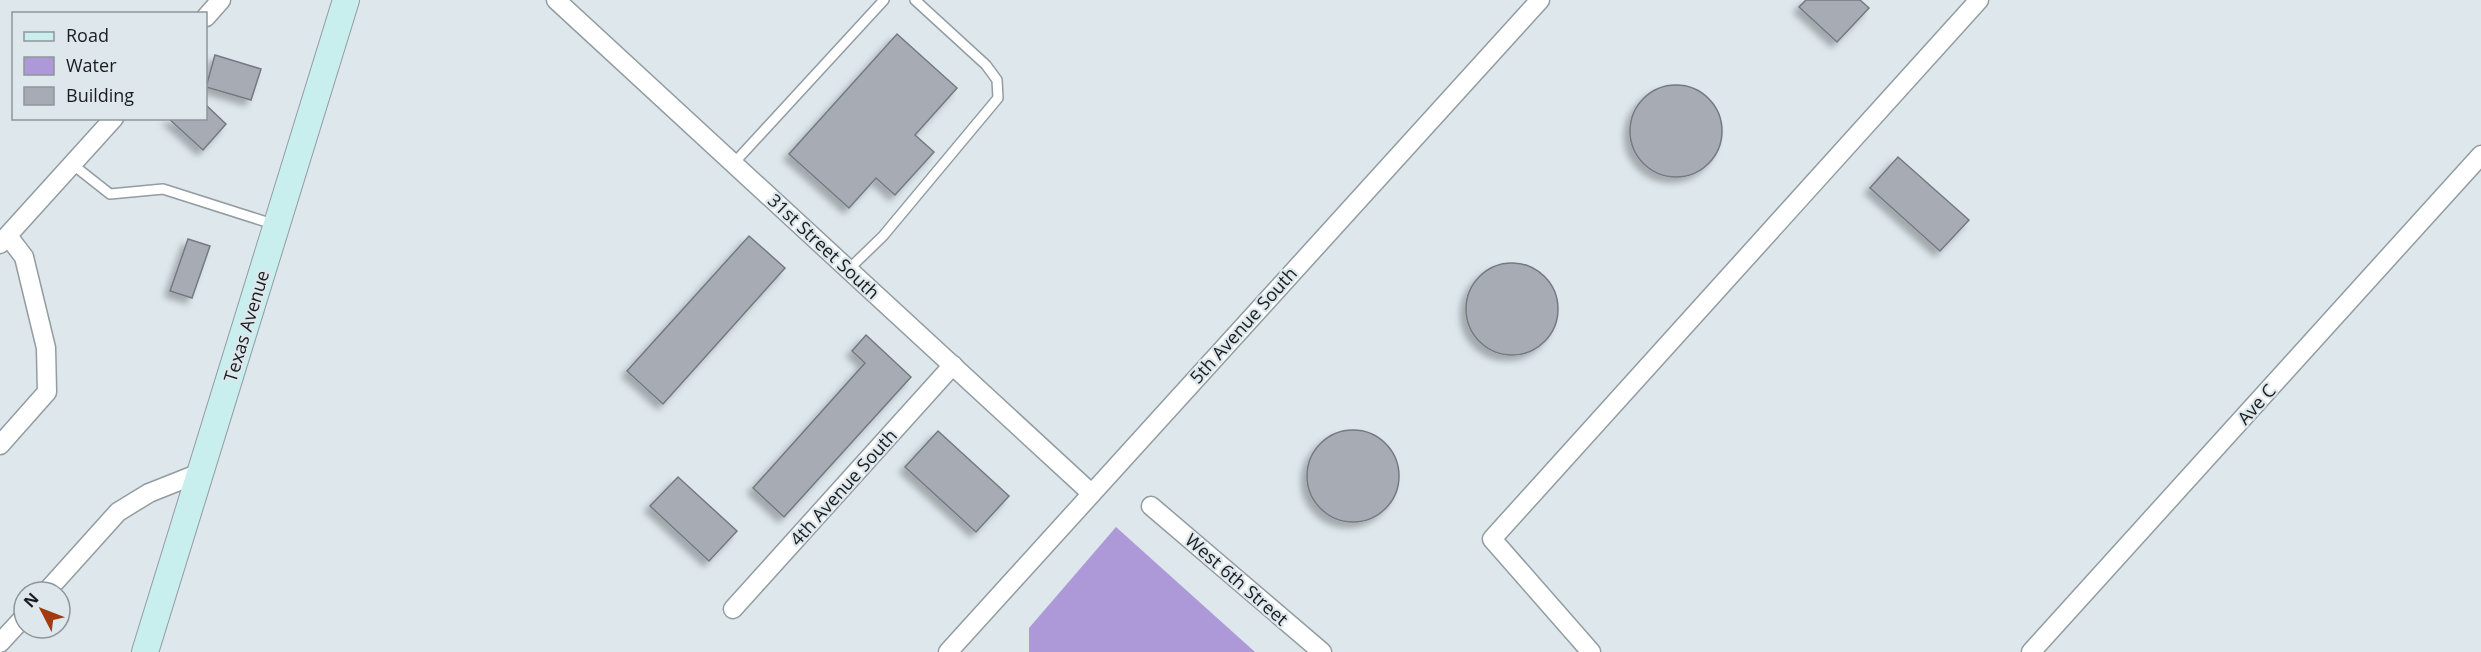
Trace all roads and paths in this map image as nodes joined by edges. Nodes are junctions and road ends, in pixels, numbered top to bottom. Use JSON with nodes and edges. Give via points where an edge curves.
{"nodes":[{"id":1,"x":221,"y":0,"type":"edge"},
{"id":2,"x":346,"y":0,"type":"edge"},
{"id":3,"x":556,"y":0,"type":"edge"},
{"id":4,"x":884,"y":0,"type":"edge"},
{"id":5,"x":915,"y":0,"type":"edge"},
{"id":6,"x":1540,"y":0,"type":"edge"},
{"id":7,"x":1979,"y":0,"type":"edge"},
{"id":8,"x":207,"y":16,"type":"edge"},
{"id":9,"x":112,"y":120,"type":"edge"},
{"id":10,"x":2481,"y":155,"type":"edge"},
{"id":11,"x":734,"y":163,"type":"junction"},
{"id":12,"x":72,"y":164,"type":"junction"},
{"id":13,"x":277,"y":225,"type":"junction"},
{"id":14,"x":4,"y":240,"type":"edge"},
{"id":15,"x":849,"y":269,"type":"junction"},
{"id":16,"x":953,"y":365,"type":"junction"},
{"id":17,"x":0,"y":444,"type":"edge"},
{"id":18,"x":201,"y":472,"type":"junction"},
{"id":19,"x":1091,"y":493,"type":"junction"},
{"id":20,"x":1151,"y":506,"type":"dead end"},
{"id":21,"x":57,"y":580,"type":"edge"},
{"id":22,"x":733,"y":609,"type":"dead end"},
{"id":23,"x":12,"y":630,"type":"edge"},
{"id":24,"x":0,"y":643,"type":"edge"},
{"id":25,"x":145,"y":652,"type":"edge"},
{"id":26,"x":948,"y":652,"type":"edge"},
{"id":27,"x":1322,"y":652,"type":"edge"},
{"id":28,"x":1591,"y":652,"type":"edge"},
{"id":29,"x":2031,"y":652,"type":"edge"}],
"edges":[{"from":1,"to":8,"type":"street"},
{"from":2,"to":13,"type":"main road","name":"Texas Avenue"},
{"from":3,"to":11,"type":"street","name":"31st Street South"},
{"from":4,"to":11,"type":"lane"},
{"from":5,"to":15,"type":"lane","via":[[986,65],[997,80],[998,99],[883,236]]},
{"from":6,"to":19,"type":"street","name":"5th Avenue South"},
{"from":7,"to":28,"type":"street","via":[[1492,539]]},
{"from":9,"to":12,"type":"street"},
{"from":10,"to":29,"type":"street","name":"Ave C"},
{"from":11,"to":15,"type":"street","name":"31st Street South"},
{"from":12,"to":13,"type":"lane","via":[[110,194],[163,189]]},
{"from":12,"to":14,"type":"street"},
{"from":13,"to":18,"type":"main road","name":"Texas Avenue"},
{"from":14,"to":17,"type":"street","via":[[24,257],[46,348],[47,392]]},
{"from":15,"to":16,"type":"street","name":"31st Street South"},
{"from":16,"to":19,"type":"street","name":"31st Street South"},
{"from":16,"to":22,"type":"street","name":"4th Avenue South"},
{"from":18,"to":21,"type":"street","via":[[149,493],[118,512]]},
{"from":18,"to":25,"type":"main road","name":"Texas Avenue"},
{"from":19,"to":26,"type":"street","name":"5th Avenue South"},
{"from":20,"to":27,"type":"street","name":"West 6th Street"},
{"from":23,"to":24,"type":"street"}]}
